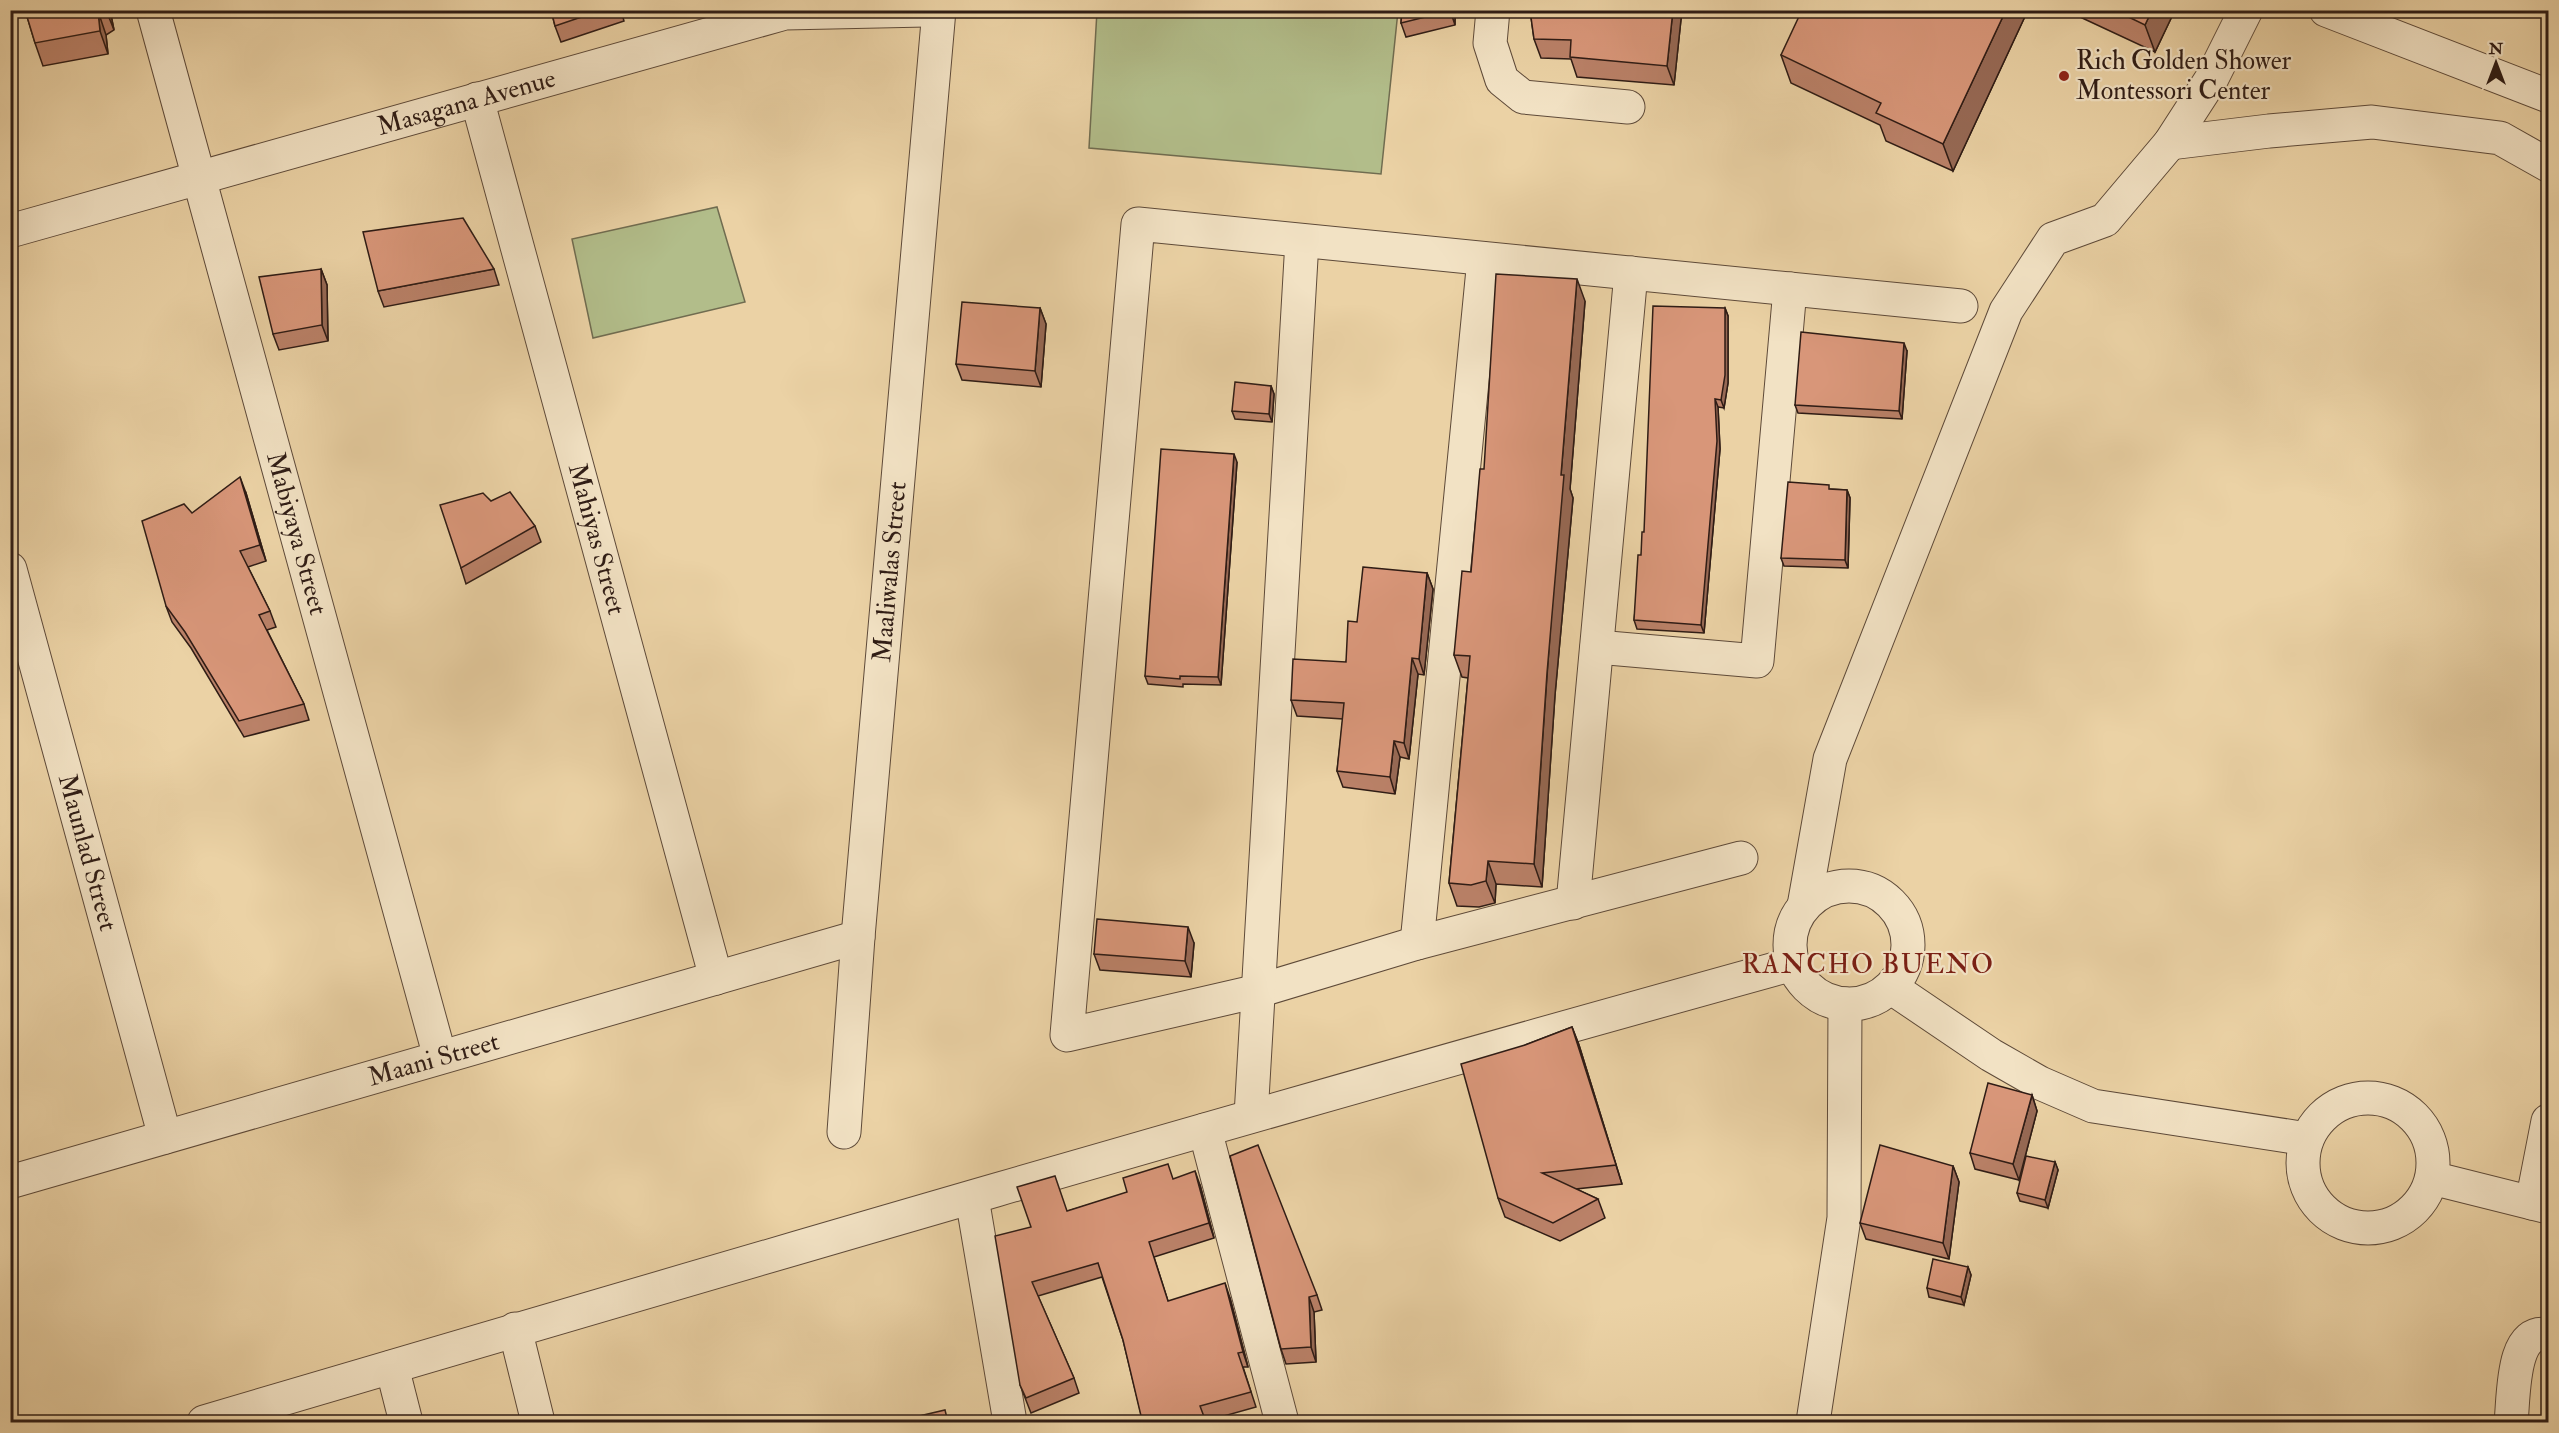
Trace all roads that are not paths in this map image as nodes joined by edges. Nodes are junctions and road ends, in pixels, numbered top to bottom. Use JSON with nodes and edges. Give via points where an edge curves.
{"nodes":[{"id":1,"x":153,"y":10,"type":"edge"},
{"id":2,"x":926,"y":10,"type":"edge"},
{"id":3,"x":939,"y":10,"type":"edge"},
{"id":4,"x":1493,"y":10,"type":"edge"},
{"id":5,"x":2246,"y":10,"type":"edge"},
{"id":6,"x":2326,"y":10,"type":"edge"},
{"id":7,"x":2548,"y":96,"type":"edge"},
{"id":8,"x":477,"y":99,"type":"junction"},
{"id":9,"x":1628,"y":107,"type":"dead end"},
{"id":10,"x":2170,"y":143,"type":"junction"},
{"id":11,"x":2548,"y":165,"type":"edge"},
{"id":12,"x":199,"y":179,"type":"junction"},
{"id":13,"x":10,"y":231,"type":"edge"},
{"id":14,"x":1302,"y":241,"type":"junction"},
{"id":15,"x":1484,"y":259,"type":"junction"},
{"id":16,"x":1631,"y":273,"type":"junction"},
{"id":17,"x":1790,"y":289,"type":"junction"},
{"id":18,"x":1961,"y":306,"type":"dead end"},
{"id":19,"x":10,"y":569,"type":"edge"},
{"id":20,"x":1596,"y":647,"type":"junction"},
{"id":21,"x":1741,"y":858,"type":"dead end"},
{"id":22,"x":1573,"y":903,"type":"junction"},
{"id":23,"x":1804,"y":906,"type":"junction"},
{"id":24,"x":858,"y":937,"type":"junction"},
{"id":25,"x":1418,"y":943,"type":"junction"},
{"id":26,"x":1793,"y":964,"type":"junction"},
{"id":27,"x":716,"y":978,"type":"junction"},
{"id":28,"x":1892,"y":988,"type":"junction"},
{"id":29,"x":1258,"y":991,"type":"junction"},
{"id":30,"x":1845,"y":1004,"type":"junction"},
{"id":31,"x":440,"y":1057,"type":"junction"},
{"id":32,"x":1251,"y":1116,"type":"junction"},
{"id":33,"x":2548,"y":1120,"type":"edge"},
{"id":34,"x":1205,"y":1130,"type":"junction"},
{"id":35,"x":844,"y":1132,"type":"dead end"},
{"id":36,"x":165,"y":1137,"type":"junction"},
{"id":37,"x":2307,"y":1138,"type":"junction"},
{"id":38,"x":2432,"y":1178,"type":"junction"},
{"id":39,"x":10,"y":1182,"type":"edge"},
{"id":40,"x":972,"y":1198,"type":"junction"},
{"id":41,"x":2540,"y":1205,"type":"edge"},
{"id":42,"x":515,"y":1329,"type":"junction"},
{"id":43,"x":2548,"y":1335,"type":"edge"},
{"id":44,"x":392,"y":1367,"type":"junction"},
{"id":45,"x":204,"y":1422,"type":"edge"},
{"id":46,"x":406,"y":1422,"type":"edge"},
{"id":47,"x":538,"y":1422,"type":"edge"},
{"id":48,"x":1010,"y":1422,"type":"edge"},
{"id":49,"x":1282,"y":1422,"type":"edge"},
{"id":50,"x":1813,"y":1422,"type":"edge"},
{"id":51,"x":2511,"y":1422,"type":"edge"}],
"edges":[{"from":1,"to":12,"type":"street","name":"Mabiyaya Street"},
{"from":2,"to":8,"type":"street","name":"Masagana Avenue","via":[[785,13]]},
{"from":3,"to":24,"type":"street","name":"Maaliwalas Street"},
{"from":4,"to":9,"type":"street","via":[[1490,43],[1502,80],[1523,97]]},
{"from":5,"to":10,"type":"street","via":[[2212,78]]},
{"from":6,"to":7,"type":"street"},
{"from":8,"to":12,"type":"street","name":"Masagana Avenue"},
{"from":8,"to":27,"type":"street","name":"Mahiyas Street"},
{"from":10,"to":11,"type":"street","via":[[2372,122],[2500,138]]},
{"from":10,"to":23,"type":"street","via":[[2105,220],[2053,239],[2006,311],[1830,759]]},
{"from":12,"to":13,"type":"street","name":"Masagana Avenue"},
{"from":12,"to":31,"type":"street","name":"Mabiyaya Street"},
{"from":14,"to":15,"type":"street"},
{"from":14,"to":29,"type":"street"},
{"from":14,"to":29,"type":"street","via":[[1138,224],[1067,1035]]},
{"from":15,"to":16,"type":"street"},
{"from":15,"to":25,"type":"street"},
{"from":16,"to":17,"type":"street"},
{"from":16,"to":20,"type":"street"},
{"from":17,"to":18,"type":"street"},
{"from":17,"to":20,"type":"street","via":[[1756,661]]},
{"from":19,"to":36,"type":"street","name":"Maunlad Street"},
{"from":20,"to":22,"type":"street"},
{"from":21,"to":22,"type":"street"},
{"from":22,"to":25,"type":"street"},
{"from":23,"to":26,"type":"street","via":[[1791,934]]},
{"from":23,"to":28,"type":"street","via":[[1818,894],[1854,885],[1888,899],[1907,931],[1909,950]]},
{"from":24,"to":27,"type":"street","name":"Maani Street"},
{"from":24,"to":35,"type":"street","name":"Maaliwalas Street"},
{"from":25,"to":29,"type":"street"},
{"from":26,"to":30,"type":"street","via":[[1813,992]]},
{"from":26,"to":32,"type":"street"},
{"from":27,"to":31,"type":"street","name":"Maani Street"},
{"from":28,"to":30,"type":"street","via":[[1863,1002]]},
{"from":28,"to":37,"type":"street","via":[[1991,1055],[2040,1083],[2093,1106]]},
{"from":29,"to":32,"type":"street"},
{"from":30,"to":50,"type":"street","via":[[1844,1218]]},
{"from":31,"to":36,"type":"street","name":"Maani Street"},
{"from":32,"to":34,"type":"street"},
{"from":33,"to":41,"type":"street"},
{"from":34,"to":40,"type":"street"},
{"from":34,"to":49,"type":"street"},
{"from":36,"to":39,"type":"street","name":"Maani Street"},
{"from":37,"to":38,"type":"street","via":[[2318,1120],[2335,1106],[2377,1098],[2398,1104],[2416,1118],[2428,1135],[2434,1157]]},
{"from":37,"to":38,"type":"street","via":[[2302,1157],[2304,1177],[2311,1195],[2339,1222],[2377,1228],[2396,1222],[2413,1212]]},
{"from":38,"to":41,"type":"street"},
{"from":40,"to":42,"type":"street"},
{"from":40,"to":48,"type":"street"},
{"from":42,"to":44,"type":"street"},
{"from":42,"to":47,"type":"street"},
{"from":43,"to":51,"type":"street","via":[[2529,1337],[2519,1350]]},
{"from":44,"to":45,"type":"street"},
{"from":44,"to":46,"type":"street"}]}
